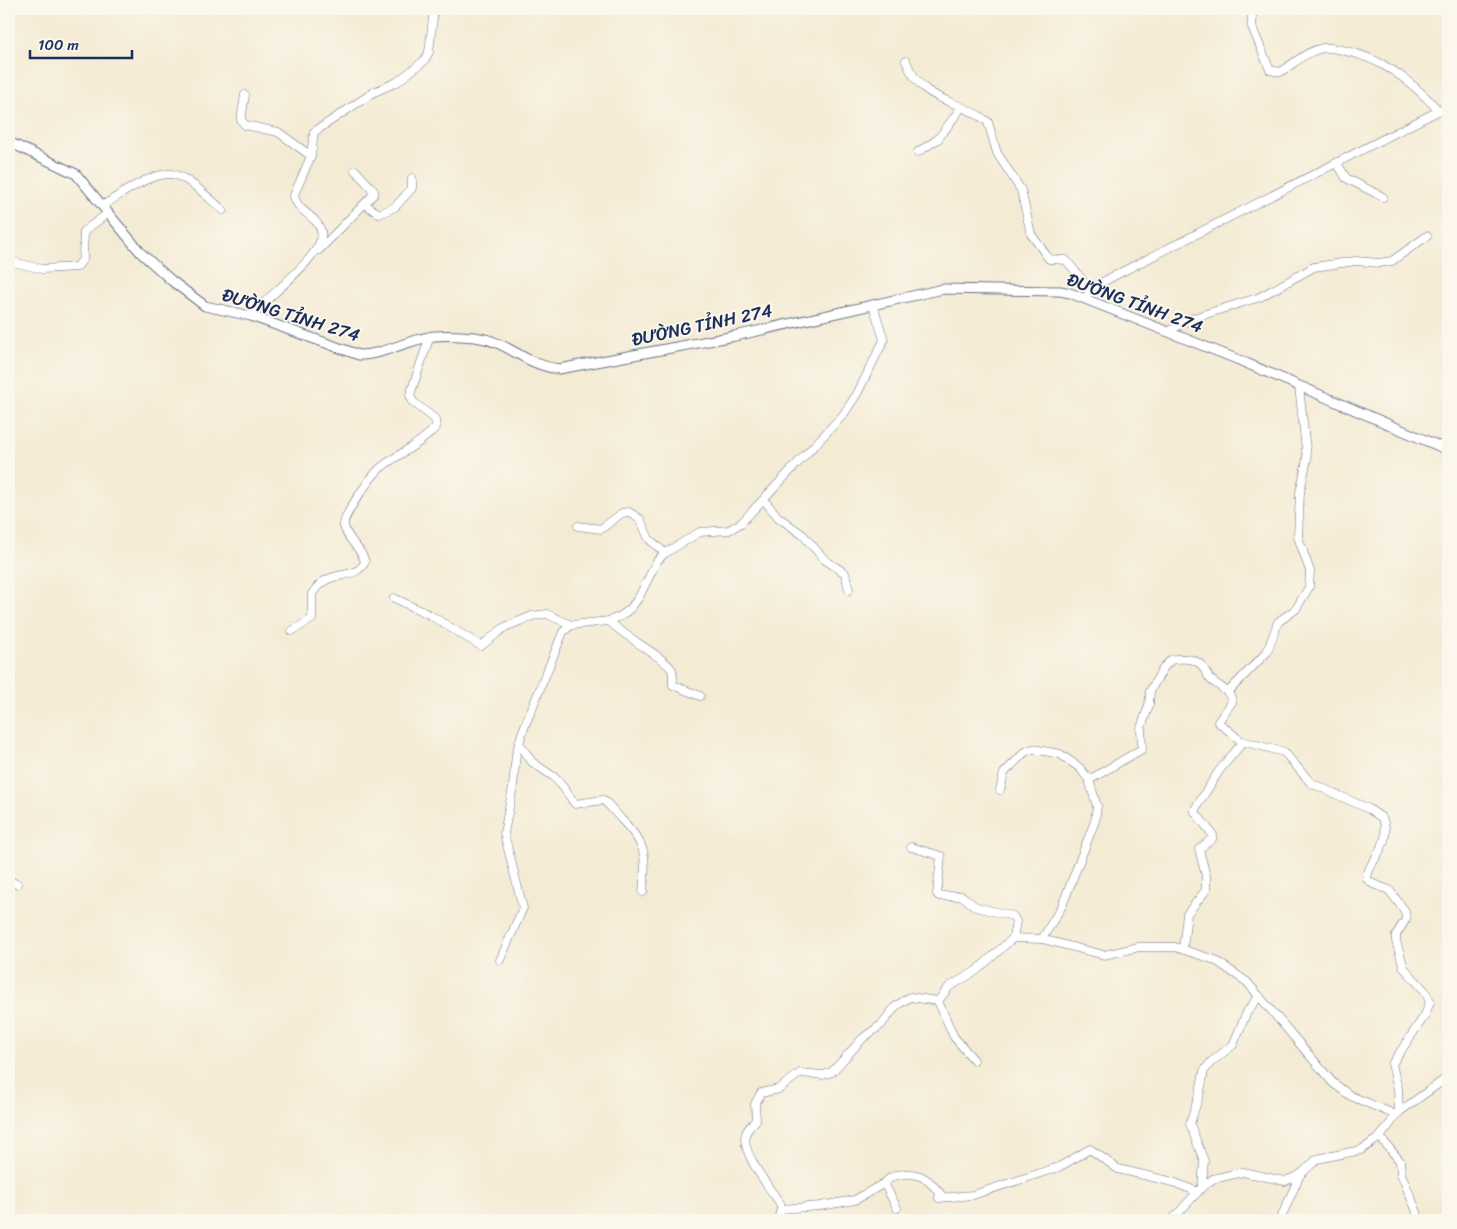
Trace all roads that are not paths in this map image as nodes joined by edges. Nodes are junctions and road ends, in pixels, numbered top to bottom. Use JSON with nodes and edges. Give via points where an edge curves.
{"nodes":[{"id":1,"x":434,"y":9,"type":"edge"},
{"id":2,"x":1252,"y":9,"type":"edge"},
{"id":3,"x":906,"y":61,"type":"dead end"},
{"id":4,"x":245,"y":96,"type":"dead end"},
{"id":5,"x":1448,"y":106,"type":"edge"},
{"id":6,"x":961,"y":108,"type":"junction"},
{"id":7,"x":1438,"y":110,"type":"junction"},
{"id":8,"x":9,"y":142,"type":"edge"},
{"id":9,"x":918,"y":152,"type":"dead end"},
{"id":10,"x":311,"y":156,"type":"junction"},
{"id":11,"x":1337,"y":163,"type":"junction"},
{"id":12,"x":355,"y":170,"type":"dead end"},
{"id":13,"x":412,"y":178,"type":"dead end"},
{"id":14,"x":1383,"y":197,"type":"dead end"},
{"id":15,"x":366,"y":205,"type":"junction"},
{"id":16,"x":104,"y":210,"type":"junction"},
{"id":17,"x":223,"y":210,"type":"dead end"},
{"id":18,"x":1427,"y":236,"type":"dead end"},
{"id":19,"x":311,"y":258,"type":"junction"},
{"id":20,"x":9,"y":261,"type":"edge"},
{"id":21,"x":1090,"y":289,"type":"junction"},
{"id":22,"x":1086,"y":299,"type":"junction"},
{"id":23,"x":873,"y":304,"type":"junction"},
{"id":24,"x":251,"y":316,"type":"junction"},
{"id":25,"x":1169,"y":331,"type":"junction"},
{"id":26,"x":430,"y":336,"type":"junction"},
{"id":27,"x":1299,"y":386,"type":"junction"},
{"id":28,"x":1448,"y":450,"type":"edge"},
{"id":29,"x":764,"y":500,"type":"junction"},
{"id":30,"x":578,"y":526,"type":"dead end"},
{"id":31,"x":665,"y":553,"type":"junction"},
{"id":32,"x":849,"y":590,"type":"dead end"},
{"id":33,"x":394,"y":598,"type":"dead end"},
{"id":34,"x":610,"y":621,"type":"junction"},
{"id":35,"x":571,"y":625,"type":"junction"},
{"id":36,"x":292,"y":631,"type":"dead end"},
{"id":37,"x":1228,"y":692,"type":"junction"},
{"id":38,"x":700,"y":696,"type":"dead end"},
{"id":39,"x":1243,"y":742,"type":"junction"},
{"id":40,"x":518,"y":743,"type":"junction"},
{"id":41,"x":1089,"y":780,"type":"junction"},
{"id":42,"x":1000,"y":790,"type":"dead end"},
{"id":43,"x":911,"y":846,"type":"dead end"},
{"id":44,"x":9,"y":881,"type":"edge"},
{"id":45,"x":17,"y":884,"type":"dead end"},
{"id":46,"x":643,"y":892,"type":"dead end"},
{"id":47,"x":1013,"y":938,"type":"junction"},
{"id":48,"x":1042,"y":939,"type":"junction"},
{"id":49,"x":1183,"y":948,"type":"junction"},
{"id":50,"x":500,"y":960,"type":"dead end"},
{"id":51,"x":1259,"y":996,"type":"junction"},
{"id":52,"x":938,"y":1001,"type":"junction"},
{"id":53,"x":974,"y":1060,"type":"dead end"},
{"id":54,"x":1448,"y":1078,"type":"edge"},
{"id":55,"x":1398,"y":1113,"type":"junction"},
{"id":56,"x":1380,"y":1137,"type":"junction"},
{"id":57,"x":1300,"y":1175,"type":"junction"},
{"id":58,"x":886,"y":1182,"type":"junction"},
{"id":59,"x":1200,"y":1190,"type":"junction"},
{"id":60,"x":897,"y":1208,"type":"dead end"},
{"id":61,"x":781,"y":1209,"type":"junction"},
{"id":62,"x":778,"y":1220,"type":"edge"},
{"id":63,"x":1172,"y":1220,"type":"edge"},
{"id":64,"x":1280,"y":1220,"type":"edge"},
{"id":65,"x":1418,"y":1220,"type":"edge"}],
"edges":[{"from":1,"to":10,"type":"street","via":[[428,58],[397,82],[374,92],[318,128],[312,137]]},
{"from":2,"to":7,"type":"street","via":[[1252,27],[1270,70],[1280,72],[1299,58],[1324,48],[1366,55],[1413,85]]},
{"from":3,"to":6,"type":"street","via":[[912,77],[926,91]]},
{"from":4,"to":10,"type":"street","via":[[241,120],[245,125],[278,132]]},
{"from":5,"to":7,"type":"street"},
{"from":6,"to":9,"type":"street","via":[[938,139]]},
{"from":6,"to":21,"type":"street","via":[[984,119],[991,127],[997,153],[1021,190],[1031,234],[1045,256],[1066,260]]},
{"from":7,"to":11,"type":"street"},
{"from":8,"to":16,"type":"main road","name":"ĐƯỜNG TỈNH 274","via":[[76,174]]},
{"from":10,"to":19,"type":"street","via":[[294,195],[298,207],[318,224],[321,231],[322,240]]},
{"from":11,"to":14,"type":"street","via":[[1346,178]]},
{"from":11,"to":21,"type":"street"},
{"from":12,"to":15,"type":"street","via":[[374,191]]},
{"from":13,"to":15,"type":"street","via":[[412,188],[391,210],[379,214]]},
{"from":15,"to":19,"type":"street"},
{"from":16,"to":17,"type":"street","via":[[154,176],[170,173],[184,179]]},
{"from":16,"to":20,"type":"street","via":[[84,231],[83,259],[77,267],[36,269]]},
{"from":16,"to":24,"type":"main road","name":"ĐƯỜNG TỈNH 274","via":[[141,253],[193,298],[205,306]]},
{"from":18,"to":25,"type":"street","via":[[1392,260],[1314,267],[1260,296],[1190,318]]},
{"from":19,"to":24,"type":"street"},
{"from":21,"to":22,"type":"street"},
{"from":22,"to":23,"type":"main road","name":"ĐƯỜNG TỈNH 274","via":[[1060,291],[953,288]]},
{"from":22,"to":25,"type":"main road","name":"ĐƯỜNG TỈNH 274"},
{"from":23,"to":26,"type":"main road","name":"ĐƯỜNG TỈNH 274","via":[[735,336],[559,369],[533,364],[488,339]]},
{"from":23,"to":29,"type":"street","via":[[884,340],[857,394],[836,424]]},
{"from":24,"to":26,"type":"main road","name":"ĐƯỜNG TỈNH 274","via":[[359,355],[371,355]]},
{"from":25,"to":27,"type":"main road","name":"ĐƯỜNG TỈNH 274"},
{"from":26,"to":36,"type":"street","via":[[410,395],[413,402],[435,419],[436,427],[381,467],[346,514],[343,524],[346,535],[365,562],[357,572],[325,579],[312,594],[312,619]]},
{"from":27,"to":28,"type":"main road","name":"ĐƯỜNG TỈNH 274"},
{"from":27,"to":37,"type":"street","via":[[1307,459],[1300,492],[1298,536],[1310,571],[1309,587],[1296,609],[1278,622],[1267,652]]},
{"from":29,"to":31,"type":"street","via":[[735,527],[700,532]]},
{"from":29,"to":32,"type":"street","via":[[825,560],[845,573]]},
{"from":30,"to":31,"type":"street","via":[[601,529],[628,512],[640,519],[649,540]]},
{"from":31,"to":34,"type":"street","via":[[631,608]]},
{"from":33,"to":35,"type":"street","via":[[430,615],[481,646],[504,626],[532,616],[547,614]]},
{"from":34,"to":35,"type":"street"},
{"from":34,"to":38,"type":"street","via":[[668,664],[673,672],[673,685]]},
{"from":35,"to":40,"type":"street","via":[[563,632]]},
{"from":37,"to":39,"type":"street","via":[[1232,702],[1218,722]]},
{"from":37,"to":41,"type":"street","via":[[1212,681],[1198,662],[1171,660],[1150,691],[1141,728],[1142,749]]},
{"from":39,"to":49,"type":"street","via":[[1219,771],[1195,812],[1213,835],[1199,849],[1206,890],[1187,914]]},
{"from":39,"to":55,"type":"street","via":[[1284,752],[1310,782],[1369,809],[1385,824],[1381,850],[1367,879],[1390,890],[1405,911],[1406,918],[1396,941],[1404,968],[1425,991],[1430,1002],[1425,1015],[1392,1064],[1398,1089]]},
{"from":40,"to":46,"type":"street","via":[[532,762],[554,777],[575,804],[603,800],[634,832],[646,860]]},
{"from":40,"to":50,"type":"street","via":[[504,833],[523,908]]},
{"from":41,"to":42,"type":"street","via":[[1064,756],[1033,749],[1025,752],[1004,774]]},
{"from":41,"to":48,"type":"street","via":[[1097,806],[1095,821],[1062,906]]},
{"from":43,"to":47,"type":"street","via":[[941,856],[939,896],[962,896],[976,907],[1012,916],[1016,921]]},
{"from":44,"to":45,"type":"street"},
{"from":47,"to":48,"type":"street"},
{"from":47,"to":52,"type":"street","via":[[976,971],[949,987]]},
{"from":48,"to":49,"type":"street","via":[[1104,955],[1139,946]]},
{"from":49,"to":51,"type":"street","via":[[1226,966]]},
{"from":51,"to":55,"type":"street","via":[[1333,1083],[1351,1096]]},
{"from":51,"to":59,"type":"street","via":[[1247,1012],[1233,1045],[1204,1070],[1190,1124],[1204,1161]]},
{"from":52,"to":53,"type":"street","via":[[954,1037]]},
{"from":52,"to":61,"type":"street","via":[[906,999],[832,1072],[822,1075],[800,1073],[779,1088],[761,1093],[755,1104],[756,1120],[745,1138],[753,1163]]},
{"from":54,"to":55,"type":"street"},
{"from":55,"to":56,"type":"street"},
{"from":56,"to":57,"type":"street","via":[[1361,1150],[1318,1159]]},
{"from":56,"to":65,"type":"street","via":[[1400,1161],[1401,1174]]},
{"from":57,"to":59,"type":"street","via":[[1285,1181],[1243,1172],[1213,1179]]},
{"from":57,"to":64,"type":"street"},
{"from":58,"to":59,"type":"street","via":[[898,1174],[921,1176],[941,1198],[973,1195],[1059,1167],[1090,1149],[1118,1169]]},
{"from":58,"to":60,"type":"street"},
{"from":58,"to":61,"type":"street","via":[[855,1200]]},
{"from":59,"to":63,"type":"street"},
{"from":61,"to":62,"type":"street"}]}
